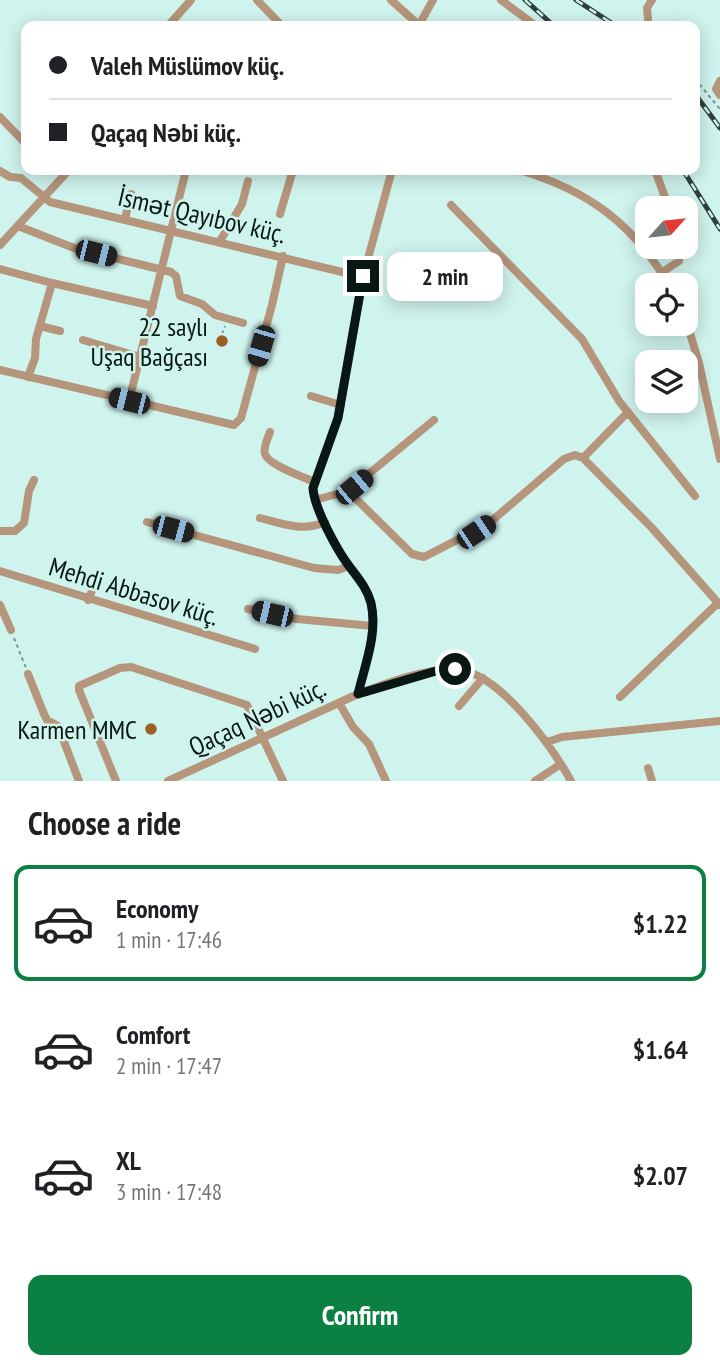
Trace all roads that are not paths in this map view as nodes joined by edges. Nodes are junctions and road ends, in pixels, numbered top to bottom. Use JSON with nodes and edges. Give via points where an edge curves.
{"nodes":[{"id":1,"x":191,"y":0,"type":"edge"},
{"id":2,"x":257,"y":0,"type":"edge"},
{"id":3,"x":391,"y":0,"type":"edge"},
{"id":4,"x":433,"y":0,"type":"edge"},
{"id":5,"x":501,"y":0,"type":"edge"},
{"id":6,"x":652,"y":0,"type":"edge"},
{"id":7,"x":648,"y":19,"type":"dead end"},
{"id":8,"x":172,"y":21,"type":"edge"},
{"id":9,"x":277,"y":21,"type":"edge"},
{"id":10,"x":414,"y":21,"type":"edge"},
{"id":11,"x":422,"y":21,"type":"edge"},
{"id":12,"x":529,"y":21,"type":"edge"},
{"id":13,"x":720,"y":81,"type":"edge"},
{"id":14,"x":720,"y":95,"type":"edge"},
{"id":15,"x":0,"y":117,"type":"edge"},
{"id":16,"x":21,"y":139,"type":"edge"},
{"id":17,"x":0,"y":171,"type":"edge"},
{"id":18,"x":61,"y":175,"type":"edge"},
{"id":19,"x":185,"y":175,"type":"edge"},
{"id":20,"x":292,"y":175,"type":"edge"},
{"id":21,"x":391,"y":175,"type":"edge"},
{"id":22,"x":534,"y":175,"type":"edge"},
{"id":23,"x":657,"y":175,"type":"edge"},
{"id":24,"x":248,"y":181,"type":"dead end"},
{"id":25,"x":131,"y":194,"type":"dead end"},
{"id":26,"x":665,"y":196,"type":"edge"},
{"id":27,"x":44,"y":199,"type":"junction"},
{"id":28,"x":450,"y":205,"type":"dead end"},
{"id":29,"x":280,"y":214,"type":"dead end"},
{"id":30,"x":125,"y":219,"type":"junction"},
{"id":31,"x":18,"y":226,"type":"junction"},
{"id":32,"x":172,"y":229,"type":"junction"},
{"id":33,"x":220,"y":241,"type":"junction"},
{"id":34,"x":0,"y":245,"type":"edge"},
{"id":35,"x":283,"y":256,"type":"junction"},
{"id":36,"x":679,"y":259,"type":"edge"},
{"id":37,"x":0,"y":269,"type":"edge"},
{"id":38,"x":162,"y":269,"type":"junction"},
{"id":39,"x":661,"y":273,"type":"joint"},
{"id":40,"x":363,"y":276,"type":"junction"},
{"id":41,"x":52,"y":284,"type":"junction"},
{"id":42,"x":153,"y":306,"type":"junction"},
{"id":43,"x":243,"y":323,"type":"dead end"},
{"id":44,"x":40,"y":326,"type":"junction"},
{"id":45,"x":60,"y":331,"type":"dead end"},
{"id":46,"x":691,"y":336,"type":"edge"},
{"id":47,"x":83,"y":340,"type":"dead end"},
{"id":48,"x":140,"y":358,"type":"junction"},
{"id":49,"x":0,"y":370,"type":"edge"},
{"id":50,"x":28,"y":377,"type":"junction"},
{"id":51,"x":311,"y":396,"type":"dead end"},
{"id":52,"x":129,"y":401,"type":"junction"},
{"id":53,"x":341,"y":405,"type":"junction"},
{"id":54,"x":628,"y":412,"type":"junction"},
{"id":55,"x":434,"y":420,"type":"dead end"},
{"id":56,"x":270,"y":432,"type":"dead end"},
{"id":57,"x":583,"y":458,"type":"junction"},
{"id":58,"x":720,"y":459,"type":"edge"},
{"id":59,"x":34,"y":480,"type":"dead end"},
{"id":60,"x":314,"y":482,"type":"junction"},
{"id":61,"x":348,"y":491,"type":"junction"},
{"id":62,"x":695,"y":496,"type":"dead end"},
{"id":63,"x":315,"y":500,"type":"junction"},
{"id":64,"x":260,"y":517,"type":"dead end"},
{"id":65,"x":147,"y":522,"type":"dead end"},
{"id":66,"x":325,"y":522,"type":"junction"},
{"id":67,"x":0,"y":531,"type":"edge"},
{"id":68,"x":349,"y":566,"type":"junction"},
{"id":69,"x":0,"y":571,"type":"edge"},
{"id":70,"x":96,"y":582,"type":"dead end"},
{"id":71,"x":88,"y":600,"type":"junction"},
{"id":72,"x":719,"y":604,"type":"edge"},
{"id":73,"x":0,"y":605,"type":"edge"},
{"id":74,"x":248,"y":609,"type":"dead end"},
{"id":75,"x":373,"y":626,"type":"junction"},
{"id":76,"x":11,"y":630,"type":"road end"},
{"id":77,"x":256,"y":649,"type":"dead end"},
{"id":78,"x":28,"y":674,"type":"road end"},
{"id":79,"x":483,"y":678,"type":"junction"},
{"id":80,"x":358,"y":694,"type":"junction"},
{"id":81,"x":620,"y":697,"type":"dead end"},
{"id":82,"x":339,"y":703,"type":"junction"},
{"id":83,"x":459,"y":706,"type":"dead end"},
{"id":84,"x":720,"y":721,"type":"edge"},
{"id":85,"x":264,"y":737,"type":"junction"},
{"id":86,"x":547,"y":742,"type":"junction"},
{"id":87,"x":561,"y":764,"type":"junction"},
{"id":88,"x":648,"y":768,"type":"dead end"},
{"id":89,"x":79,"y":781,"type":"edge"},
{"id":90,"x":116,"y":781,"type":"edge"},
{"id":91,"x":169,"y":781,"type":"edge"},
{"id":92,"x":283,"y":781,"type":"edge"},
{"id":93,"x":386,"y":781,"type":"edge"},
{"id":94,"x":535,"y":781,"type":"edge"},
{"id":95,"x":571,"y":781,"type":"edge"},
{"id":96,"x":652,"y":781,"type":"edge"}],
"edges":[{"from":1,"to":8,"type":"street"},
{"from":2,"to":9,"type":"street"},
{"from":3,"to":10,"type":"street"},
{"from":4,"to":11,"type":"street"},
{"from":5,"to":12,"type":"street"},
{"from":6,"to":7,"type":"street"},
{"from":13,"to":14,"type":"street","via":[[716,89]]},
{"from":15,"to":16,"type":"street"},
{"from":17,"to":27,"type":"street","name":"İsmət Qayıbov küç.","via":[[21,178]]},
{"from":18,"to":27,"type":"street"},
{"from":19,"to":32,"type":"street"},
{"from":20,"to":29,"type":"street"},
{"from":21,"to":40,"type":"street","name":"Qaçaq Nəbi küç."},
{"from":22,"to":39,"type":"street","via":[[567,186],[605,210],[623,224]]},
{"from":23,"to":26,"type":"street"},
{"from":24,"to":33,"type":"street","via":[[242,204]]},
{"from":25,"to":30,"type":"street"},
{"from":27,"to":30,"type":"street","name":"İsmət Qayıbov küç."},
{"from":27,"to":31,"type":"street"},
{"from":28,"to":54,"type":"street","via":[[582,339]]},
{"from":30,"to":32,"type":"street","name":"İsmət Qayıbov küç."},
{"from":31,"to":34,"type":"street"},
{"from":31,"to":38,"type":"street","via":[[74,247]]},
{"from":32,"to":33,"type":"street","name":"İsmət Qayıbov küç."},
{"from":32,"to":38,"type":"street"},
{"from":33,"to":35,"type":"street","name":"İsmət Qayıbov küç."},
{"from":35,"to":40,"type":"street","name":"İsmət Qayıbov küç."},
{"from":35,"to":52,"type":"street","via":[[239,422],[229,425]]},
{"from":36,"to":39,"type":"street"},
{"from":37,"to":41,"type":"street"},
{"from":38,"to":42,"type":"street"},
{"from":38,"to":43,"type":"street","via":[[174,273],[180,296],[215,315]]},
{"from":40,"to":53,"type":"street","name":"Qaçaq Nəbi küç."},
{"from":41,"to":42,"type":"street"},
{"from":41,"to":44,"type":"street"},
{"from":42,"to":48,"type":"street"},
{"from":44,"to":45,"type":"street"},
{"from":44,"to":50,"type":"street"},
{"from":46,"to":58,"type":"street"},
{"from":47,"to":48,"type":"street"},
{"from":48,"to":52,"type":"street"},
{"from":49,"to":50,"type":"street"},
{"from":50,"to":52,"type":"street"},
{"from":51,"to":53,"type":"street"},
{"from":53,"to":60,"type":"street","name":"Qaçaq Nəbi küç."},
{"from":54,"to":57,"type":"street"},
{"from":54,"to":62,"type":"street"},
{"from":55,"to":61,"type":"street"},
{"from":56,"to":60,"type":"street","via":[[266,457]]},
{"from":57,"to":61,"type":"street","via":[[564,458],[488,524],[424,557],[412,554]]},
{"from":57,"to":72,"type":"street"},
{"from":59,"to":67,"type":"street","via":[[24,523],[15,531]]},
{"from":60,"to":63,"type":"street","name":"Qaçaq Nəbi küç."},
{"from":61,"to":63,"type":"street"},
{"from":63,"to":66,"type":"street","name":"Qaçaq Nəbi küç."},
{"from":64,"to":66,"type":"street","via":[[299,528]]},
{"from":65,"to":68,"type":"street","via":[[314,568]]},
{"from":66,"to":68,"type":"street","name":"Qaçaq Nəbi küç."},
{"from":68,"to":75,"type":"street","name":"Qaçaq Nəbi küç.","via":[[368,594]]},
{"from":69,"to":71,"type":"street","name":"Mehdi Abbasov küç."},
{"from":70,"to":71,"type":"street"},
{"from":71,"to":77,"type":"street","name":"Mehdi Abbasov küç."},
{"from":72,"to":81,"type":"street"},
{"from":73,"to":76,"type":"street"},
{"from":74,"to":75,"type":"street"},
{"from":75,"to":80,"type":"street","name":"Qaçaq Nəbi küç."},
{"from":78,"to":89,"type":"street","via":[[47,720],[58,726]]},
{"from":79,"to":80,"type":"street","via":[[463,670],[436,671]]},
{"from":79,"to":83,"type":"street"},
{"from":79,"to":86,"type":"street"},
{"from":80,"to":82,"type":"street","name":"Qaçaq Nəbi küç."},
{"from":82,"to":85,"type":"street","name":"Qaçaq Nəbi küç."},
{"from":82,"to":93,"type":"street","via":[[369,744]]},
{"from":84,"to":86,"type":"street"},
{"from":85,"to":90,"type":"street","via":[[243,702],[142,670],[120,668],[82,684],[79,690]]},
{"from":85,"to":91,"type":"street","name":"Qaçaq Nəbi küç."},
{"from":85,"to":92,"type":"street"},
{"from":86,"to":87,"type":"street"},
{"from":87,"to":94,"type":"street"},
{"from":87,"to":95,"type":"street"},
{"from":88,"to":96,"type":"street"}]}
